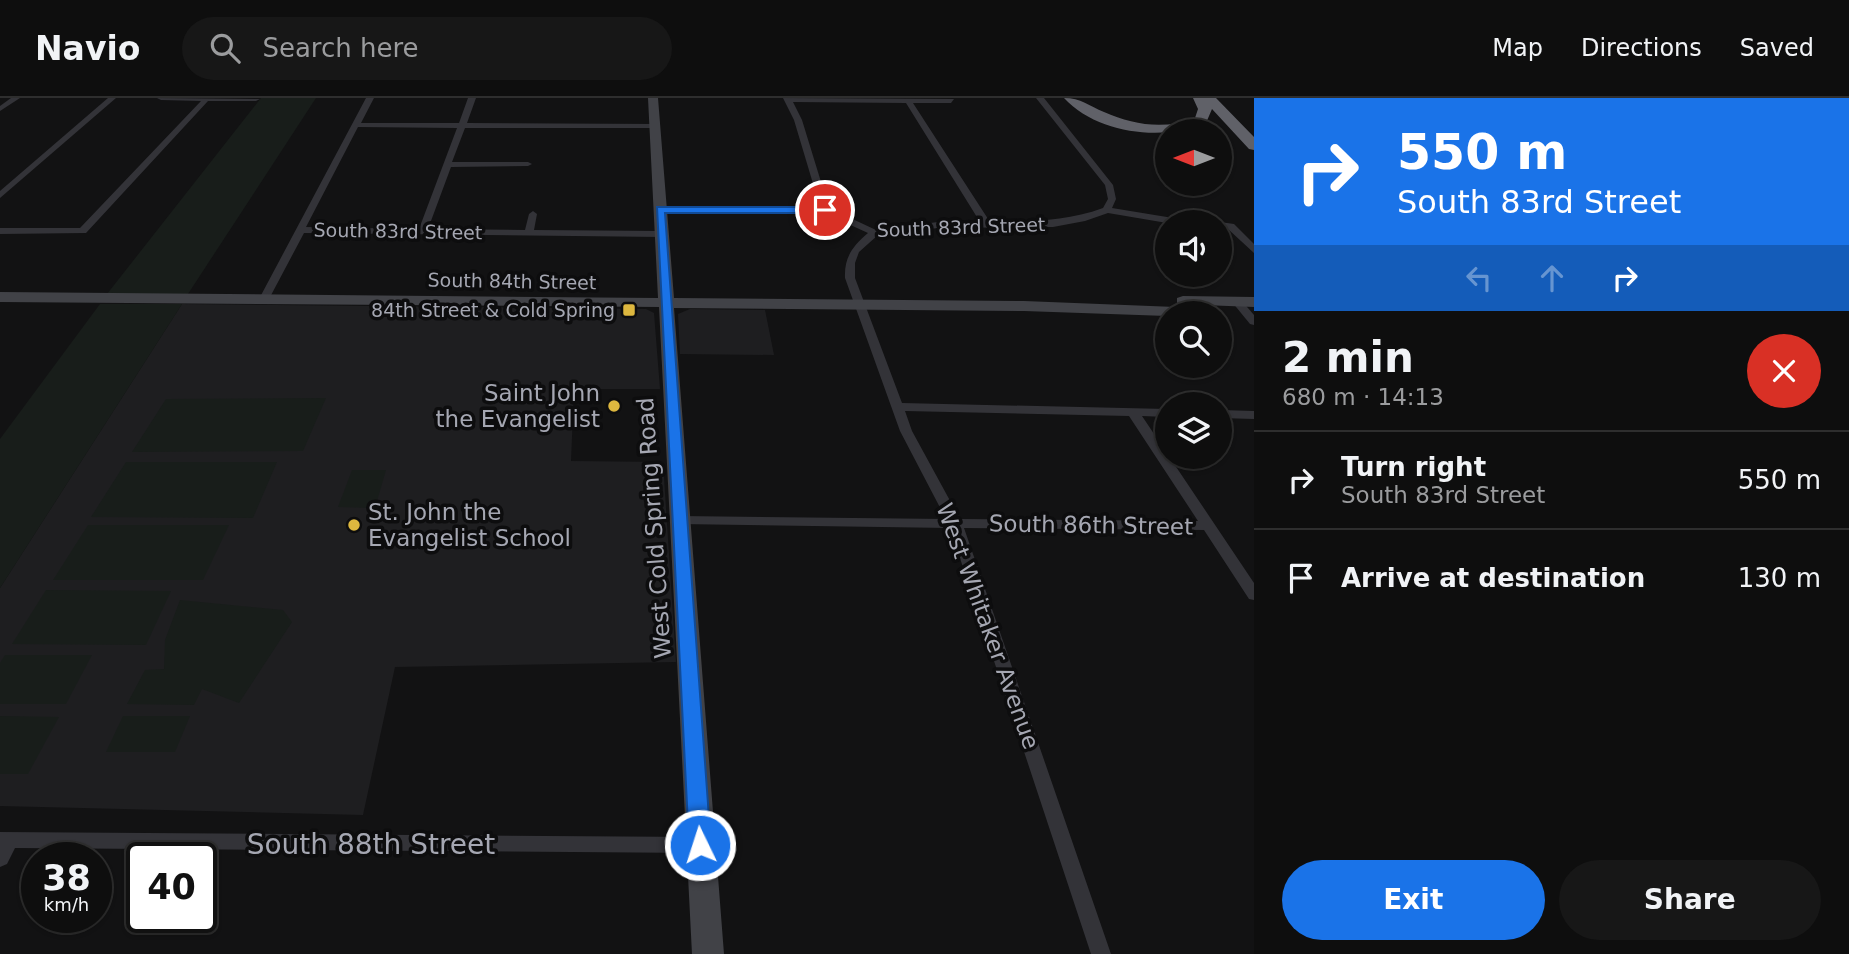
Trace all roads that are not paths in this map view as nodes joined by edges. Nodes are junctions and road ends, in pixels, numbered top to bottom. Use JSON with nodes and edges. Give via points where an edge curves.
{"nodes":[{"id":1,"x":16,"y":98,"type":"edge"},
{"id":2,"x":112,"y":98,"type":"edge"},
{"id":3,"x":161,"y":98,"type":"edge"},
{"id":4,"x":207,"y":98,"type":"edge"},
{"id":5,"x":370,"y":98,"type":"edge"},
{"id":6,"x":472,"y":98,"type":"edge"},
{"id":7,"x":653,"y":98,"type":"edge"},
{"id":8,"x":1040,"y":98,"type":"edge"},
{"id":9,"x":1070,"y":98,"type":"edge"},
{"id":10,"x":1200,"y":98,"type":"edge"},
{"id":11,"x":1209,"y":98,"type":"edge"},
{"id":12,"x":256,"y":99,"type":"edge"},
{"id":13,"x":788,"y":99,"type":"edge"},
{"id":14,"x":907,"y":99,"type":"edge"},
{"id":15,"x":951,"y":102,"type":"dead end"},
{"id":16,"x":0,"y":110,"type":"edge"},
{"id":17,"x":356,"y":125,"type":"junction"},
{"id":18,"x":460,"y":125,"type":"junction"},
{"id":19,"x":655,"y":126,"type":"junction"},
{"id":20,"x":1254,"y":146,"type":"edge"},
{"id":21,"x":446,"y":164,"type":"junction"},
{"id":22,"x":528,"y":164,"type":"dead end"},
{"id":23,"x":0,"y":195,"type":"edge"},
{"id":24,"x":660,"y":210,"type":"junction"},
{"id":25,"x":825,"y":210,"type":"junction"},
{"id":26,"x":1107,"y":210,"type":"junction"},
{"id":27,"x":533,"y":214,"type":"dead end"},
{"id":28,"x":1155,"y":218,"type":"edge"},
{"id":29,"x":987,"y":225,"type":"junction"},
{"id":30,"x":302,"y":230,"type":"junction"},
{"id":31,"x":0,"y":231,"type":"edge"},
{"id":32,"x":423,"y":231,"type":"junction"},
{"id":33,"x":1232,"y":232,"type":"edge"},
{"id":34,"x":529,"y":233,"type":"junction"},
{"id":35,"x":875,"y":233,"type":"junction"},
{"id":36,"x":662,"y":234,"type":"junction"},
{"id":37,"x":1254,"y":250,"type":"edge"},
{"id":38,"x":0,"y":297,"type":"edge"},
{"id":39,"x":264,"y":299,"type":"junction"},
{"id":40,"x":666,"y":304,"type":"junction"},
{"id":41,"x":860,"y":304,"type":"junction"},
{"id":42,"x":1024,"y":306,"type":"junction"},
{"id":43,"x":1155,"y":311,"type":"edge"},
{"id":44,"x":1249,"y":311,"type":"edge"},
{"id":45,"x":899,"y":407,"type":"junction"},
{"id":46,"x":1155,"y":413,"type":"edge"},
{"id":47,"x":1134,"y":414,"type":"junction"},
{"id":48,"x":1232,"y":414,"type":"edge"},
{"id":49,"x":1254,"y":415,"type":"edge"},
{"id":50,"x":679,"y":520,"type":"junction"},
{"id":51,"x":956,"y":524,"type":"junction"},
{"id":52,"x":1208,"y":526,"type":"junction"},
{"id":53,"x":1254,"y":595,"type":"edge"},
{"id":54,"x":700,"y":845,"type":"junction"},
{"id":55,"x":3,"y":846,"type":"edge"},
{"id":56,"x":708,"y":954,"type":"edge"},
{"id":57,"x":1101,"y":954,"type":"edge"}],
"edges":[{"from":1,"to":16,"type":"street"},
{"from":2,"to":23,"type":"street"},
{"from":3,"to":4,"type":"street"},
{"from":4,"to":12,"type":"street"},
{"from":4,"to":31,"type":"street","via":[[83,231]]},
{"from":5,"to":17,"type":"street"},
{"from":6,"to":18,"type":"street"},
{"from":7,"to":19,"type":"street","name":"West Cold Spring Road"},
{"from":8,"to":26,"type":"street","via":[[1109,185],[1112,199]]},
{"from":9,"to":10,"type":"highway","via":[[1114,121],[1168,128],[1201,120],[1205,109]]},
{"from":11,"to":20,"type":"highway"},
{"from":13,"to":14,"type":"street"},
{"from":13,"to":25,"type":"street"},
{"from":14,"to":15,"type":"street"},
{"from":14,"to":29,"type":"street"},
{"from":17,"to":18,"type":"street"},
{"from":17,"to":30,"type":"street"},
{"from":18,"to":19,"type":"street"},
{"from":18,"to":21,"type":"street"},
{"from":19,"to":24,"type":"street","name":"West Cold Spring Road"},
{"from":21,"to":22,"type":"street"},
{"from":21,"to":32,"type":"street"},
{"from":24,"to":25,"type":"street","name":"South 83rd Street"},
{"from":24,"to":36,"type":"street","name":"West Cold Spring Road"},
{"from":25,"to":35,"type":"street","name":"South 83rd Street"},
{"from":26,"to":28,"type":"street","name":"South 83rd Street"},
{"from":26,"to":29,"type":"street","name":"South 83rd Street","via":[[1053,224]]},
{"from":27,"to":34,"type":"street"},
{"from":29,"to":35,"type":"street","name":"South 83rd Street","via":[[923,225]]},
{"from":30,"to":32,"type":"street","name":"South 83rd Street"},
{"from":30,"to":39,"type":"street"},
{"from":32,"to":34,"type":"street","name":"South 83rd Street"},
{"from":33,"to":37,"type":"street"},
{"from":34,"to":36,"type":"street","name":"South 83rd Street"},
{"from":35,"to":41,"type":"street","name":"West Whitaker Avenue","via":[[861,243],[848,263]]},
{"from":36,"to":40,"type":"street","name":"West Cold Spring Road"},
{"from":38,"to":39,"type":"street","name":"South 84th Street"},
{"from":39,"to":40,"type":"street","name":"South 84th Street"},
{"from":40,"to":41,"type":"street","name":"South 84th Street"},
{"from":40,"to":50,"type":"street","name":"West Cold Spring Road"},
{"from":41,"to":42,"type":"street","name":"South 84th Street"},
{"from":41,"to":45,"type":"street","name":"West Whitaker Avenue"},
{"from":42,"to":43,"type":"street","name":"South 84th Street"},
{"from":42,"to":44,"type":"street","name":"South 84th Street","via":[[1098,301]]},
{"from":45,"to":47,"type":"street"},
{"from":45,"to":51,"type":"street","name":"West Whitaker Avenue","via":[[906,431]]},
{"from":46,"to":47,"type":"street"},
{"from":47,"to":52,"type":"street"},
{"from":48,"to":49,"type":"street"},
{"from":50,"to":51,"type":"street","name":"South 86th Street"},
{"from":50,"to":54,"type":"street","name":"West Cold Spring Road"},
{"from":51,"to":52,"type":"street","name":"South 86th Street"},
{"from":51,"to":57,"type":"street","name":"West Whitaker Avenue"},
{"from":52,"to":53,"type":"street"},
{"from":54,"to":55,"type":"street","name":"South 88th Street"},
{"from":54,"to":56,"type":"street","name":"West Cold Spring Road"}]}
